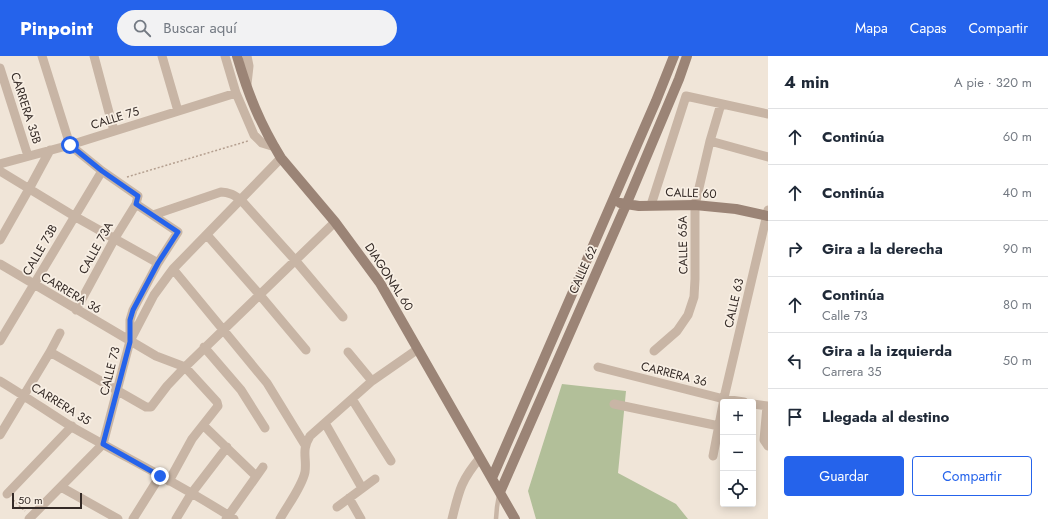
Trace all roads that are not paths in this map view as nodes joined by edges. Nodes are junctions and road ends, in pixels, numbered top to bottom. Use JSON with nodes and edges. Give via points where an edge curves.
{"nodes":[{"id":1,"x":42,"y":56,"type":"edge"},
{"id":2,"x":94,"y":56,"type":"edge"},
{"id":3,"x":162,"y":56,"type":"edge"},
{"id":4,"x":225,"y":56,"type":"edge"},
{"id":5,"x":237,"y":56,"type":"edge"},
{"id":6,"x":247,"y":56,"type":"edge"},
{"id":7,"x":674,"y":56,"type":"edge"},
{"id":8,"x":687,"y":56,"type":"edge"},
{"id":9,"x":0,"y":68,"type":"edge"},
{"id":10,"x":246,"y":88,"type":"junction"},
{"id":11,"x":236,"y":93,"type":"junction"},
{"id":12,"x":721,"y":104,"type":"junction"},
{"id":13,"x":178,"y":112,"type":"junction"},
{"id":14,"x":768,"y":114,"type":"edge"},
{"id":15,"x":114,"y":131,"type":"junction"},
{"id":16,"x":710,"y":141,"type":"junction"},
{"id":17,"x":70,"y":145,"type":"junction"},
{"id":18,"x":275,"y":148,"type":"junction"},
{"id":19,"x":50,"y":150,"type":"junction"},
{"id":20,"x":28,"y":156,"type":"junction"},
{"id":21,"x":768,"y":157,"type":"edge"},
{"id":22,"x":281,"y":158,"type":"junction"},
{"id":23,"x":0,"y":164,"type":"edge"},
{"id":24,"x":0,"y":171,"type":"edge"},
{"id":25,"x":102,"y":171,"type":"junction"},
{"id":26,"x":30,"y":189,"type":"junction"},
{"id":27,"x":241,"y":200,"type":"junction"},
{"id":28,"x":612,"y":201,"type":"junction"},
{"id":29,"x":137,"y":202,"type":"junction"},
{"id":30,"x":694,"y":204,"type":"junction"},
{"id":31,"x":626,"y":205,"type":"junction"},
{"id":32,"x":651,"y":205,"type":"junction"},
{"id":33,"x":768,"y":213,"type":"edge"},
{"id":34,"x":153,"y":215,"type":"junction"},
{"id":35,"x":74,"y":216,"type":"junction"},
{"id":36,"x":334,"y":222,"type":"junction"},
{"id":37,"x":207,"y":235,"type":"junction"},
{"id":38,"x":115,"y":238,"type":"junction"},
{"id":39,"x":0,"y":240,"type":"edge"},
{"id":40,"x":295,"y":260,"type":"junction"},
{"id":41,"x":158,"y":263,"type":"junction"},
{"id":42,"x":0,"y":264,"type":"edge"},
{"id":43,"x":173,"y":269,"type":"junction"},
{"id":44,"x":34,"y":284,"type":"junction"},
{"id":45,"x":260,"y":294,"type":"junction"},
{"id":46,"x":76,"y":310,"type":"junction"},
{"id":47,"x":343,"y":317,"type":"dead end"},
{"id":48,"x":223,"y":329,"type":"junction"},
{"id":49,"x":60,"y":333,"type":"dead end"},
{"id":50,"x":0,"y":342,"type":"edge"},
{"id":51,"x":130,"y":342,"type":"junction"},
{"id":52,"x":204,"y":347,"type":"junction"},
{"id":53,"x":418,"y":348,"type":"junction"},
{"id":54,"x":306,"y":350,"type":"dead end"},
{"id":55,"x":654,"y":351,"type":"dead end"},
{"id":56,"x":50,"y":352,"type":"junction"},
{"id":57,"x":348,"y":352,"type":"dead end"},
{"id":58,"x":185,"y":367,"type":"junction"},
{"id":59,"x":598,"y":367,"type":"dead end"},
{"id":60,"x":372,"y":381,"type":"junction"},
{"id":61,"x":0,"y":382,"type":"edge"},
{"id":62,"x":118,"y":391,"type":"junction"},
{"id":63,"x":24,"y":395,"type":"junction"},
{"id":64,"x":352,"y":399,"type":"junction"},
{"id":65,"x":723,"y":399,"type":"edge"},
{"id":66,"x":720,"y":400,"type":"edge"},
{"id":67,"x":614,"y":404,"type":"dead end"},
{"id":68,"x":756,"y":404,"type":"edge"},
{"id":69,"x":768,"y":406,"type":"edge"},
{"id":70,"x":720,"y":420,"type":"edge"},
{"id":71,"x":325,"y":423,"type":"junction"},
{"id":72,"x":203,"y":425,"type":"junction"},
{"id":73,"x":72,"y":426,"type":"junction"},
{"id":74,"x":719,"y":426,"type":"junction"},
{"id":75,"x":265,"y":428,"type":"dead end"},
{"id":76,"x":0,"y":435,"type":"edge"},
{"id":77,"x":103,"y":444,"type":"junction"},
{"id":78,"x":305,"y":445,"type":"junction"},
{"id":79,"x":768,"y":445,"type":"edge"},
{"id":80,"x":227,"y":447,"type":"junction"},
{"id":81,"x":713,"y":456,"type":"dead end"},
{"id":82,"x":480,"y":458,"type":"junction"},
{"id":83,"x":391,"y":461,"type":"dead end"},
{"id":84,"x":262,"y":467,"type":"dead end"},
{"id":85,"x":160,"y":476,"type":"junction"},
{"id":86,"x":256,"y":476,"type":"junction"},
{"id":87,"x":375,"y":478,"type":"dead end"},
{"id":88,"x":492,"y":478,"type":"junction"},
{"id":89,"x":168,"y":480,"type":"junction"},
{"id":90,"x":61,"y":487,"type":"junction"},
{"id":91,"x":362,"y":488,"type":"junction"},
{"id":92,"x":500,"y":492,"type":"junction"},
{"id":93,"x":7,"y":494,"type":"road end"},
{"id":94,"x":191,"y":494,"type":"junction"},
{"id":95,"x":349,"y":498,"type":"junction"},
{"id":96,"x":337,"y":507,"type":"dead end"},
{"id":97,"x":30,"y":518,"type":"edge"},
{"id":98,"x":229,"y":518,"type":"edge"},
{"id":99,"x":118,"y":519,"type":"edge"},
{"id":100,"x":133,"y":519,"type":"edge"},
{"id":101,"x":176,"y":519,"type":"edge"},
{"id":102,"x":280,"y":519,"type":"edge"},
{"id":103,"x":361,"y":519,"type":"edge"},
{"id":104,"x":452,"y":519,"type":"edge"},
{"id":105,"x":496,"y":519,"type":"edge"},
{"id":106,"x":515,"y":519,"type":"edge"}],
"edges":[{"from":1,"to":17,"type":"street"},
{"from":2,"to":15,"type":"street"},
{"from":3,"to":13,"type":"street"},
{"from":4,"to":11,"type":"street"},
{"from":5,"to":10,"type":"main road","name":"DIAGONAL 60"},
{"from":6,"to":10,"type":"street","via":[[249,66]]},
{"from":7,"to":28,"type":"main road","name":"CALLE 62"},
{"from":8,"to":31,"type":"main road","name":"CALLE 62"},
{"from":9,"to":20,"type":"street","name":"CARRERA 35B"},
{"from":10,"to":18,"type":"main road","name":"DIAGONAL 60"},
{"from":11,"to":13,"type":"street","name":"CALLE 75"},
{"from":11,"to":18,"type":"street","via":[[257,138]]},
{"from":12,"to":14,"type":"street"},
{"from":12,"to":16,"type":"street","name":"CALLE 65A"},
{"from":12,"to":32,"type":"street","via":[[686,96]]},
{"from":13,"to":15,"type":"street","name":"CALLE 75"},
{"from":15,"to":17,"type":"street","name":"CALLE 75"},
{"from":16,"to":21,"type":"street"},
{"from":16,"to":30,"type":"street","name":"CALLE 65A"},
{"from":17,"to":19,"type":"street","name":"CALLE 75"},
{"from":17,"to":25,"type":"street"},
{"from":18,"to":22,"type":"main road","name":"DIAGONAL 60"},
{"from":19,"to":20,"type":"street","name":"CALLE 75"},
{"from":19,"to":26,"type":"street"},
{"from":20,"to":23,"type":"street","name":"CALLE 75"},
{"from":22,"to":27,"type":"street","name":"CALLE 73"},
{"from":22,"to":36,"type":"main road","name":"DIAGONAL 60"},
{"from":24,"to":26,"type":"street"},
{"from":25,"to":29,"type":"street","via":[[134,192],[138,196]]},
{"from":25,"to":35,"type":"street","name":"CALLE 73B"},
{"from":26,"to":35,"type":"street"},
{"from":26,"to":39,"type":"street"},
{"from":27,"to":34,"type":"street","via":[[228,192],[220,192]]},
{"from":27,"to":37,"type":"street","name":"CALLE 73"},
{"from":27,"to":40,"type":"street"},
{"from":28,"to":31,"type":"main road","name":"CALLE 60"},
{"from":28,"to":88,"type":"main road","name":"CALLE 62"},
{"from":29,"to":34,"type":"street"},
{"from":29,"to":38,"type":"street","name":"CALLE 73A"},
{"from":30,"to":32,"type":"main road","name":"CALLE 60"},
{"from":30,"to":33,"type":"main road","name":"CALLE 60"},
{"from":30,"to":55,"type":"street","name":"CALLE 65A","via":[[694,297],[688,315],[677,331]]},
{"from":31,"to":32,"type":"main road","name":"CALLE 60"},
{"from":31,"to":92,"type":"main road","name":"CALLE 62"},
{"from":33,"to":65,"type":"street","name":"CALLE 63"},
{"from":34,"to":41,"type":"street","via":[[178,232]]},
{"from":35,"to":38,"type":"street"},
{"from":35,"to":44,"type":"street","name":"CALLE 73B"},
{"from":36,"to":40,"type":"street"},
{"from":36,"to":53,"type":"main road","name":"DIAGONAL 60","via":[[380,283]]},
{"from":37,"to":43,"type":"street","name":"CALLE 73"},
{"from":37,"to":45,"type":"street"},
{"from":38,"to":41,"type":"street"},
{"from":38,"to":46,"type":"street","name":"CALLE 73A"},
{"from":40,"to":45,"type":"street"},
{"from":40,"to":47,"type":"street"},
{"from":41,"to":51,"type":"street","via":[[133,310],[129,325]]},
{"from":42,"to":44,"type":"street","name":"CARRERA 36"},
{"from":43,"to":48,"type":"street"},
{"from":43,"to":51,"type":"street","name":"CALLE 73","via":[[148,306]]},
{"from":44,"to":46,"type":"street","name":"CARRERA 36"},
{"from":44,"to":50,"type":"street","name":"CALLE 73B"},
{"from":45,"to":48,"type":"street"},
{"from":45,"to":54,"type":"street"},
{"from":46,"to":51,"type":"street","name":"CARRERA 36"},
{"from":48,"to":52,"type":"street"},
{"from":48,"to":78,"type":"street","via":[[267,383]]},
{"from":49,"to":56,"type":"street"},
{"from":51,"to":58,"type":"street","name":"CARRERA 36"},
{"from":51,"to":62,"type":"street","name":"CALLE 73"},
{"from":52,"to":58,"type":"street"},
{"from":52,"to":75,"type":"street","via":[[241,390]]},
{"from":53,"to":60,"type":"street"},
{"from":53,"to":82,"type":"main road","name":"DIAGONAL 60"},
{"from":56,"to":62,"type":"street"},
{"from":56,"to":63,"type":"street"},
{"from":57,"to":60,"type":"street"},
{"from":58,"to":62,"type":"street","via":[[151,407],[146,407]]},
{"from":58,"to":72,"type":"street","via":[[217,402],[218,406]]},
{"from":59,"to":66,"type":"street","name":"CARRERA 36"},
{"from":60,"to":64,"type":"street"},
{"from":61,"to":63,"type":"street","name":"CARRERA 35"},
{"from":62,"to":77,"type":"street","name":"CALLE 73"},
{"from":63,"to":73,"type":"street","name":"CARRERA 35"},
{"from":63,"to":76,"type":"street"},
{"from":64,"to":71,"type":"street"},
{"from":64,"to":83,"type":"street"},
{"from":67,"to":74,"type":"street"},
{"from":68,"to":69,"type":"street"},
{"from":69,"to":79,"type":"street","via":[[764,440]]},
{"from":70,"to":74,"type":"street","name":"CALLE 63"},
{"from":71,"to":78,"type":"street","via":[[310,436]]},
{"from":71,"to":91,"type":"street"},
{"from":72,"to":80,"type":"street"},
{"from":72,"to":89,"type":"street"},
{"from":73,"to":77,"type":"street","name":"CARRERA 35"},
{"from":73,"to":93,"type":"street"},
{"from":74,"to":81,"type":"street","name":"CALLE 63"},
{"from":77,"to":85,"type":"street","name":"CARRERA 35"},
{"from":77,"to":90,"type":"street","name":"CALLE 73"},
{"from":78,"to":102,"type":"street","via":[[301,483]]},
{"from":80,"to":86,"type":"street"},
{"from":80,"to":94,"type":"street"},
{"from":82,"to":88,"type":"main road","name":"DIAGONAL 60"},
{"from":82,"to":104,"type":"street","via":[[459,489]]},
{"from":84,"to":86,"type":"street"},
{"from":85,"to":89,"type":"street","name":"CARRERA 35"},
{"from":85,"to":100,"type":"street"},
{"from":86,"to":98,"type":"street"},
{"from":87,"to":91,"type":"street"},
{"from":88,"to":92,"type":"main road","name":"DIAGONAL 60"},
{"from":89,"to":94,"type":"street","name":"CARRERA 35"},
{"from":90,"to":97,"type":"street","name":"CALLE 73"},
{"from":90,"to":99,"type":"street"},
{"from":91,"to":95,"type":"street"},
{"from":92,"to":105,"type":"lane"},
{"from":92,"to":106,"type":"main road","name":"DIAGONAL 60"},
{"from":94,"to":98,"type":"street","name":"CARRERA 35"},
{"from":94,"to":101,"type":"street"},
{"from":95,"to":96,"type":"street"},
{"from":95,"to":103,"type":"street"}]}
